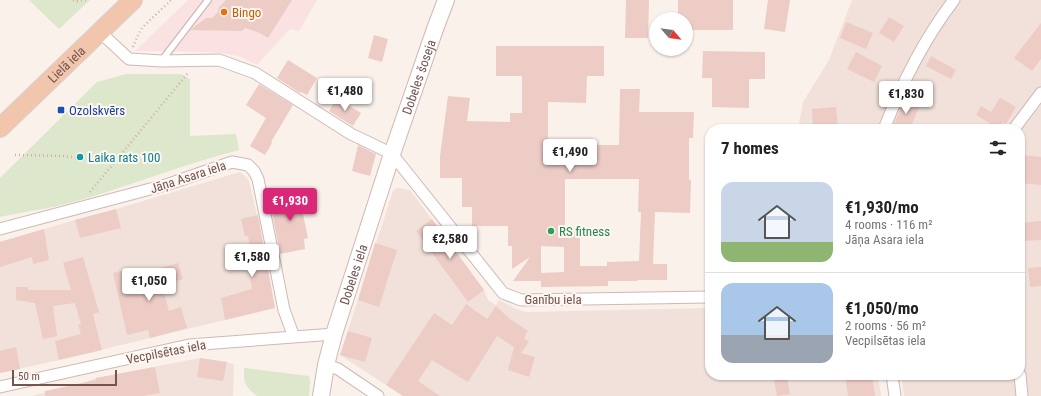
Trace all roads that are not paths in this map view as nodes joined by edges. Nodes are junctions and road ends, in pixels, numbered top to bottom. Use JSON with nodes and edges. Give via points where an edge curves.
{"nodes":[{"id":1,"x":133,"y":0,"type":"edge"},
{"id":2,"x":208,"y":0,"type":"edge"},
{"id":3,"x":446,"y":0,"type":"edge"},
{"id":4,"x":954,"y":0,"type":"edge"},
{"id":5,"x":100,"y":32,"type":"junction"},
{"id":6,"x":162,"y":61,"type":"junction"},
{"id":7,"x":1041,"y":93,"type":"edge"},
{"id":8,"x":886,"y":124,"type":"edge"},
{"id":9,"x":1018,"y":124,"type":"edge"},
{"id":10,"x":0,"y":128,"type":"edge"},
{"id":11,"x":392,"y":154,"type":"junction"},
{"id":12,"x":0,"y":229,"type":"edge"},
{"id":13,"x":705,"y":297,"type":"edge"},
{"id":14,"x":334,"y":334,"type":"junction"},
{"id":15,"x":294,"y":337,"type":"junction"},
{"id":16,"x":326,"y":365,"type":"junction"},
{"id":17,"x":893,"y":380,"type":"edge"},
{"id":18,"x":1020,"y":380,"type":"edge"},
{"id":19,"x":0,"y":387,"type":"edge"},
{"id":20,"x":321,"y":396,"type":"edge"},
{"id":21,"x":378,"y":396,"type":"edge"},
{"id":22,"x":896,"y":396,"type":"edge"},
{"id":23,"x":1022,"y":396,"type":"edge"}],
"edges":[{"from":1,"to":5,"type":"main road","name":"Lielā iela"},
{"from":2,"to":6,"type":"lane"},
{"from":3,"to":11,"type":"street","name":"Dobeles šoseja"},
{"from":4,"to":8,"type":"street","via":[[917,55]]},
{"from":5,"to":6,"type":"street","via":[[129,59]]},
{"from":5,"to":10,"type":"main road","name":"Lielā iela"},
{"from":6,"to":11,"type":"street","via":[[219,60],[256,73],[351,134]]},
{"from":7,"to":9,"type":"street"},
{"from":11,"to":13,"type":"street","name":"Ganību iela","via":[[503,293],[521,300]]},
{"from":11,"to":14,"type":"street","name":"Dobeles iela"},
{"from":12,"to":15,"type":"street","name":"Jāņa Asara iela","via":[[169,184],[232,162],[248,165],[258,179],[284,310]]},
{"from":14,"to":15,"type":"street","name":"Vecpilsētas iela"},
{"from":14,"to":16,"type":"street","name":"Dobeles iela"},
{"from":15,"to":19,"type":"street","name":"Vecpilsētas iela","via":[[189,345]]},
{"from":16,"to":20,"type":"street","name":"Dobeles iela"},
{"from":16,"to":21,"type":"street","via":[[338,369]]},
{"from":17,"to":22,"type":"street"},
{"from":18,"to":23,"type":"street"}]}
